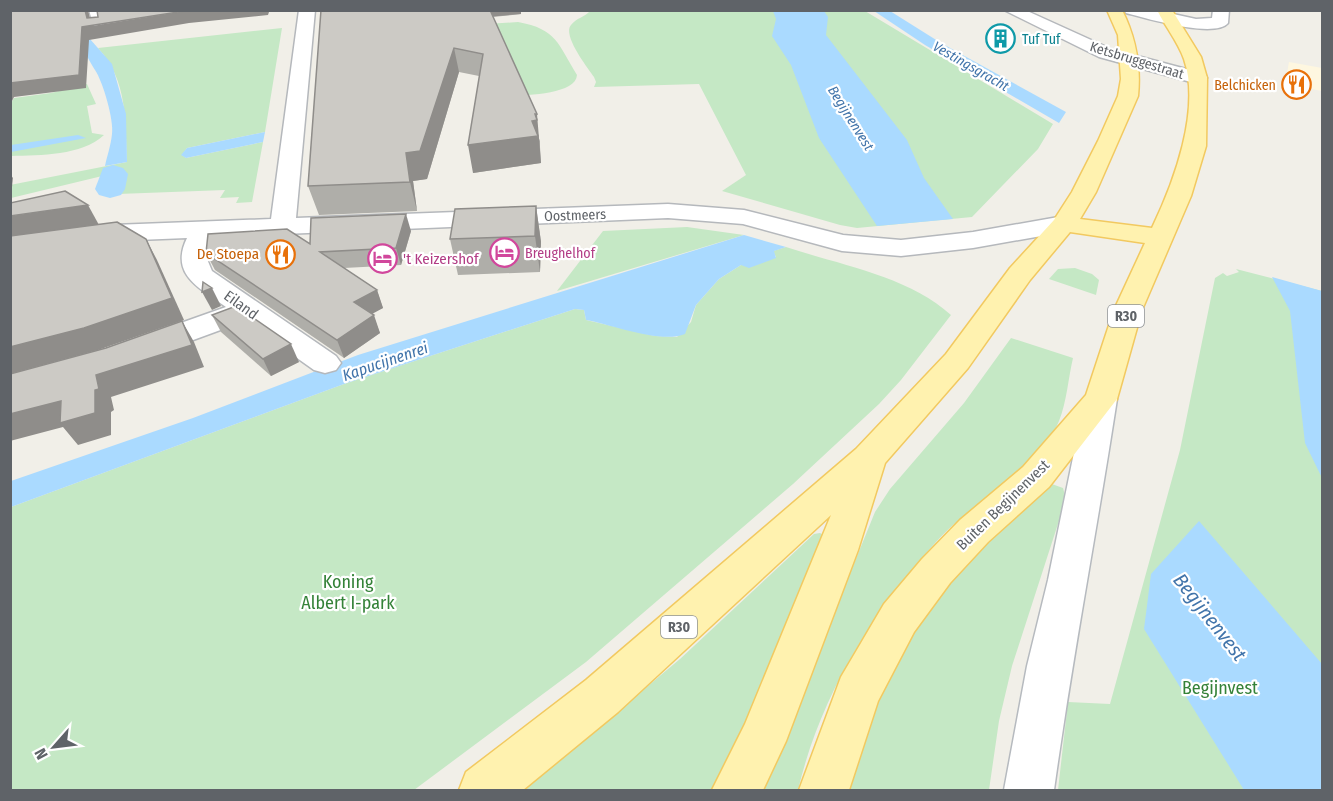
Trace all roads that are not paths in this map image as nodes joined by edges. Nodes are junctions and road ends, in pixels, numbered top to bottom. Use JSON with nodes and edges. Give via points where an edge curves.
{"nodes":[{"id":1,"x":95,"y":10,"type":"edge"},
{"id":2,"x":307,"y":10,"type":"edge"},
{"id":3,"x":1011,"y":10,"type":"edge"},
{"id":4,"x":1114,"y":10,"type":"edge"},
{"id":5,"x":1131,"y":10,"type":"edge"},
{"id":6,"x":1221,"y":10,"type":"edge"},
{"id":7,"x":1167,"y":15,"type":"edge"},
{"id":8,"x":98,"y":25,"type":"edge"},
{"id":9,"x":1130,"y":61,"type":"junction"},
{"id":10,"x":1198,"y":78,"type":"junction"},
{"id":11,"x":1064,"y":224,"type":"junction"},
{"id":12,"x":283,"y":225,"type":"junction"},
{"id":13,"x":204,"y":228,"type":"junction"},
{"id":14,"x":1160,"y":237,"type":"junction"},
{"id":15,"x":10,"y":249,"type":"edge"},
{"id":16,"x":247,"y":310,"type":"junction"},
{"id":17,"x":120,"y":356,"type":"edge"},
{"id":18,"x":325,"y":363,"type":"dead end"},
{"id":19,"x":1101,"y":399,"type":"junction"},
{"id":20,"x":869,"y":458,"type":"junction"},
{"id":21,"x":484,"y":790,"type":"edge"},
{"id":22,"x":737,"y":790,"type":"edge"},
{"id":23,"x":824,"y":790,"type":"edge"},
{"id":24,"x":1029,"y":790,"type":"edge"}],
"edges":[{"from":1,"to":8,"type":"street"},
{"from":2,"to":12,"type":"street"},
{"from":3,"to":9,"type":"street","name":"Ketsbruggestraat","via":[[1085,45]]},
{"from":4,"to":9,"type":"main road","number":"R30","via":[[1126,35]]},
{"from":5,"to":7,"type":"street"},
{"from":6,"to":7,"type":"street","via":[[1220,23],[1196,24]]},
{"from":7,"to":10,"type":"main road","name":"Buiten Begijnenvest","number":"R30","via":[[1192,57]]},
{"from":9,"to":10,"type":"street","name":"Ketsbruggestraat"},
{"from":9,"to":11,"type":"main road","number":"R30","via":[[1125,104],[1084,192]]},
{"from":10,"to":14,"type":"main road","name":"Buiten Begijnenvest","number":"R30","via":[[1195,146],[1179,196]]},
{"from":11,"to":12,"type":"street","name":"Oostmeers","via":[[900,248],[842,243],[744,217],[668,211]]},
{"from":11,"to":14,"type":"main road"},
{"from":11,"to":20,"type":"main road","number":"R30","via":[[1020,274],[957,361]]},
{"from":12,"to":13,"type":"street","name":"Oostmeers"},
{"from":13,"to":15,"type":"street","name":"Oostmeers","via":[[112,233]]},
{"from":13,"to":16,"type":"street","name":"Eiland","via":[[193,265],[202,277]]},
{"from":14,"to":19,"type":"main road","name":"Buiten Begijnenvest","number":"R30","via":[[1128,310]]},
{"from":16,"to":17,"type":"street"},
{"from":16,"to":18,"type":"street","name":"Eiland"},
{"from":19,"to":23,"type":"main road","name":"Buiten Begijnenvest","number":"R30","via":[[1036,477],[974,531],[899,618],[857,693]]},
{"from":19,"to":24,"type":"street","number":"R30"},
{"from":20,"to":21,"type":"main road","number":"R30","via":[[602,696]]},
{"from":20,"to":22,"type":"main road","number":"R30","via":[[838,550],[762,741]]}]}
